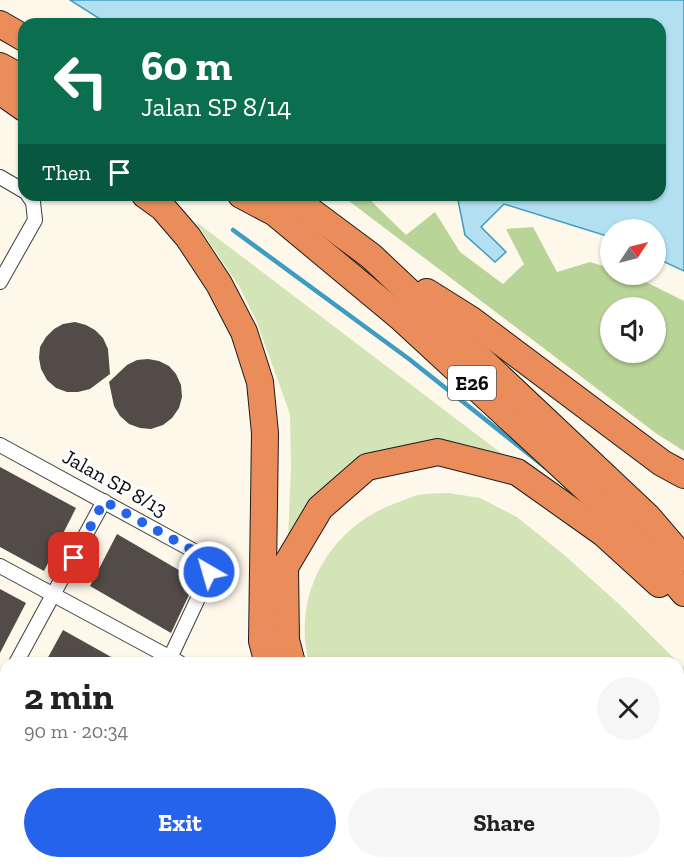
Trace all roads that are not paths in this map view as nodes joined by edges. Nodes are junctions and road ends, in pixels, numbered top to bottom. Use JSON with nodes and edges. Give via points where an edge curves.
{"nodes":[{"id":1,"x":0,"y":24,"type":"edge"},
{"id":2,"x":18,"y":34,"type":"edge"},
{"id":3,"x":0,"y":66,"type":"edge"},
{"id":4,"x":18,"y":76,"type":"edge"},
{"id":5,"x":0,"y":91,"type":"edge"},
{"id":6,"x":18,"y":104,"type":"edge"},
{"id":7,"x":0,"y":177,"type":"edge"},
{"id":8,"x":18,"y":189,"type":"edge"},
{"id":9,"x":29,"y":201,"type":"edge"},
{"id":10,"x":154,"y":201,"type":"edge"},
{"id":11,"x":252,"y":201,"type":"edge"},
{"id":12,"x":296,"y":201,"type":"edge"},
{"id":13,"x":371,"y":256,"type":"junction"},
{"id":14,"x":0,"y":282,"type":"edge"},
{"id":15,"x":0,"y":445,"type":"edge"},
{"id":16,"x":684,"y":475,"type":"edge"},
{"id":17,"x":104,"y":501,"type":"junction"},
{"id":18,"x":684,"y":559,"type":"edge"},
{"id":19,"x":0,"y":566,"type":"edge"},
{"id":20,"x":684,"y":593,"type":"edge"},
{"id":21,"x":53,"y":595,"type":"junction"},
{"id":22,"x":684,"y":606,"type":"edge"},
{"id":23,"x":19,"y":657,"type":"edge"},
{"id":24,"x":169,"y":657,"type":"edge"},
{"id":25,"x":176,"y":657,"type":"edge"},
{"id":26,"x":266,"y":657,"type":"edge"},
{"id":27,"x":290,"y":657,"type":"edge"}],
"edges":[{"from":1,"to":2,"type":"highway"},
{"from":3,"to":4,"type":"highway"},
{"from":5,"to":6,"type":"highway"},
{"from":7,"to":8,"type":"street"},
{"from":9,"to":14,"type":"street","via":[[35,220]]},
{"from":10,"to":26,"type":"highway","via":[[188,237],[219,284],[244,332],[260,382],[265,433],[262,641]]},
{"from":11,"to":20,"type":"highway","number":"E26","via":[[275,213],[400,317],[632,531]]},
{"from":12,"to":13,"type":"highway","number":"E26"},
{"from":13,"to":16,"type":"highway","via":[[470,319],[662,463]]},
{"from":13,"to":18,"type":"highway","number":"E26","via":[[648,517]]},
{"from":15,"to":17,"type":"street","name":"Jalan SP 8/13"},
{"from":17,"to":21,"type":"street"},
{"from":17,"to":25,"type":"street","name":"Jalan SP 8/13","via":[[194,551],[206,562],[208,578]]},
{"from":19,"to":21,"type":"street"},
{"from":21,"to":23,"type":"street"},
{"from":21,"to":24,"type":"street"},
{"from":22,"to":27,"type":"highway","via":[[603,533],[517,472],[438,452],[367,467],[320,508],[285,567],[286,640]]}]}
